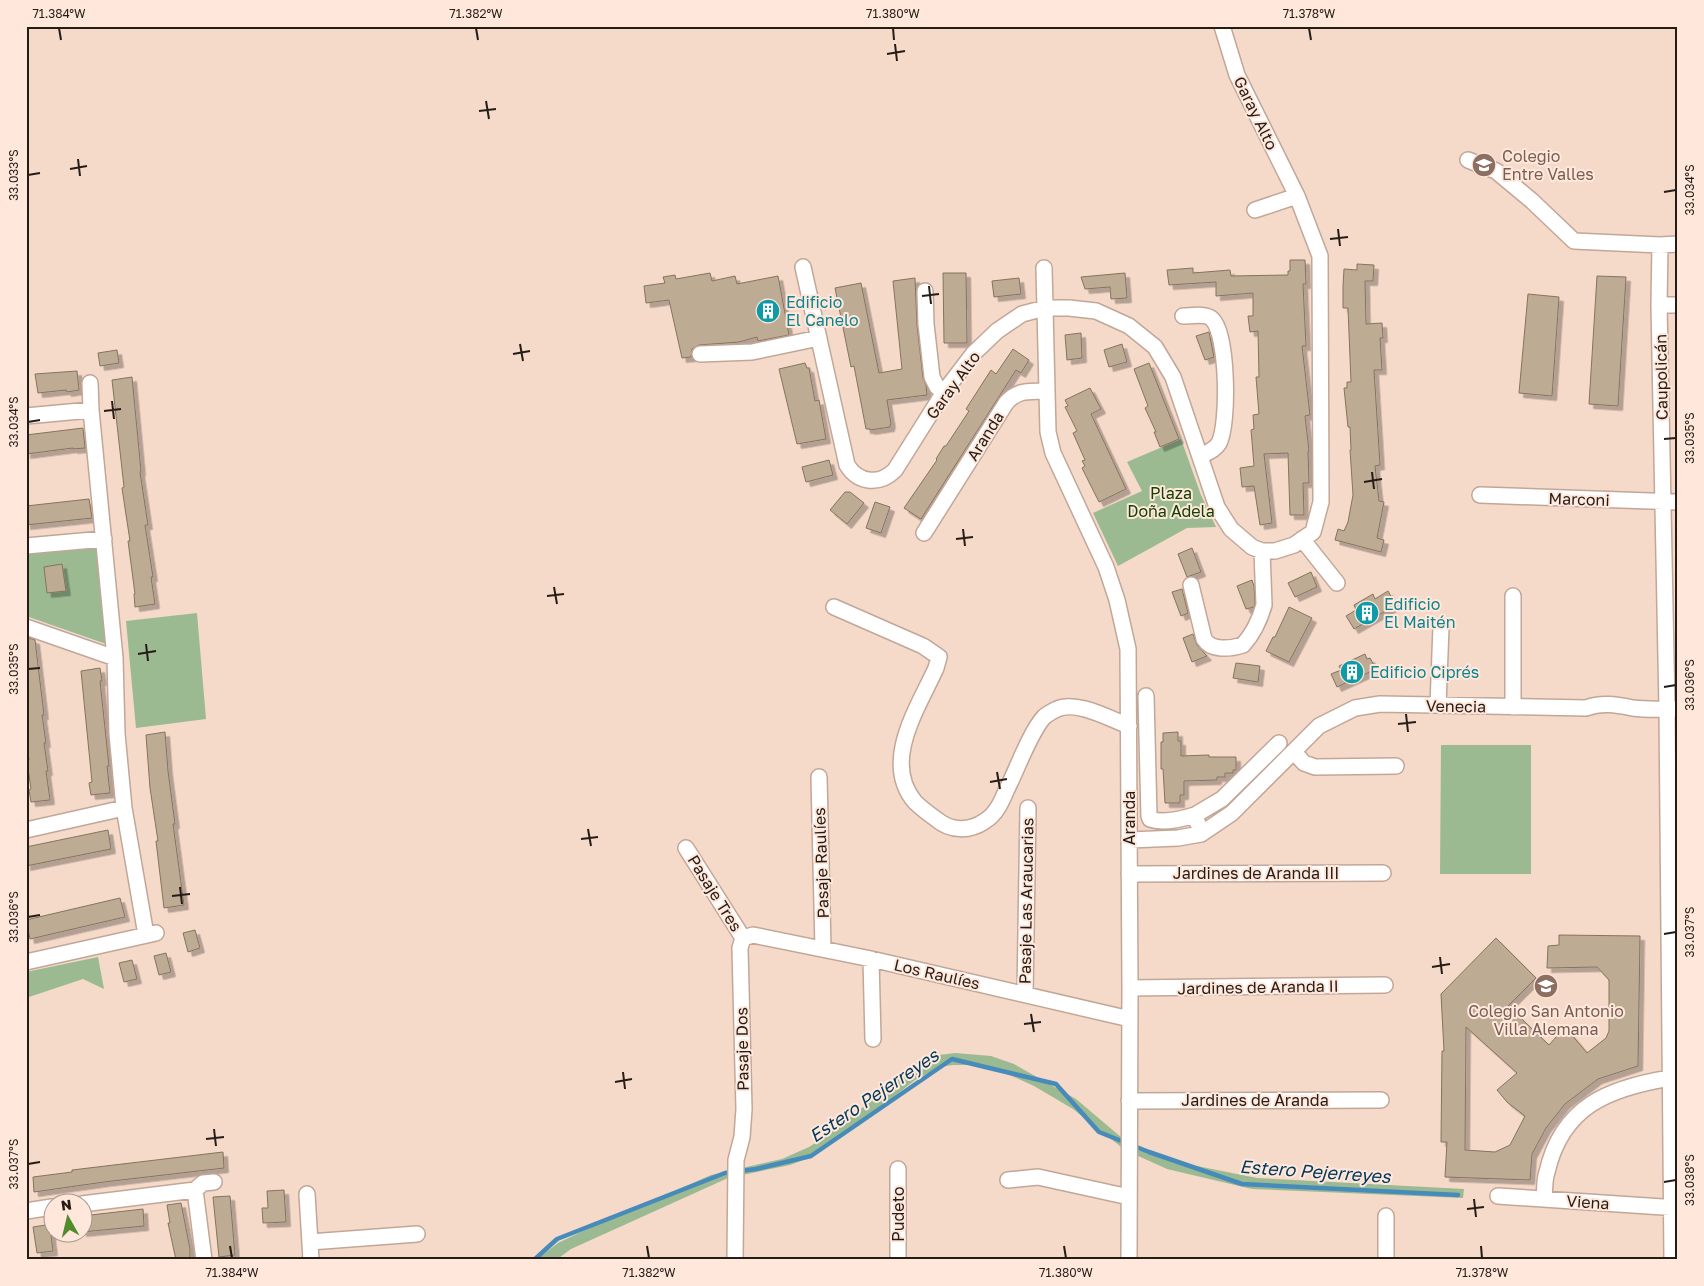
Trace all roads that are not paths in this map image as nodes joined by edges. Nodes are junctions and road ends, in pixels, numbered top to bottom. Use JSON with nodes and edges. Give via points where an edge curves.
{"nodes":[{"id":1,"x":1222,"y":26,"type":"edge"},
{"id":2,"x":1468,"y":160,"type":"dead end"},
{"id":3,"x":1297,"y":196,"type":"junction"},
{"id":4,"x":1255,"y":210,"type":"dead end"},
{"id":5,"x":1678,"y":244,"type":"edge"},
{"id":6,"x":1660,"y":245,"type":"junction"},
{"id":7,"x":803,"y":267,"type":"dead end"},
{"id":8,"x":1044,"y":268,"type":"dead end"},
{"id":9,"x":924,"y":290,"type":"dead end"},
{"id":10,"x":1659,"y":305,"type":"junction"},
{"id":11,"x":1678,"y":305,"type":"edge"},
{"id":12,"x":1045,"y":308,"type":"junction"},
{"id":13,"x":1182,"y":316,"type":"dead end"},
{"id":14,"x":819,"y":338,"type":"junction"},
{"id":15,"x":700,"y":354,"type":"dead end"},
{"id":16,"x":90,"y":383,"type":"dead end"},
{"id":17,"x":1046,"y":391,"type":"junction"},
{"id":18,"x":944,"y":392,"type":"junction"},
{"id":19,"x":91,"y":410,"type":"junction"},
{"id":20,"x":26,"y":416,"type":"edge"},
{"id":21,"x":1201,"y":456,"type":"junction"},
{"id":22,"x":1480,"y":495,"type":"dead end"},
{"id":23,"x":1671,"y":502,"type":"edge"},
{"id":24,"x":924,"y":532,"type":"dead end"},
{"id":25,"x":104,"y":539,"type":"junction"},
{"id":26,"x":1302,"y":539,"type":"junction"},
{"id":27,"x":26,"y":546,"type":"edge"},
{"id":28,"x":1262,"y":551,"type":"junction"},
{"id":29,"x":1337,"y":583,"type":"dead end"},
{"id":30,"x":1191,"y":585,"type":"dead end"},
{"id":31,"x":1513,"y":596,"type":"dead end"},
{"id":32,"x":834,"y":607,"type":"dead end"},
{"id":33,"x":26,"y":627,"type":"edge"},
{"id":34,"x":1441,"y":627,"type":"dead end"},
{"id":35,"x":115,"y":658,"type":"junction"},
{"id":36,"x":1146,"y":696,"type":"dead end"},
{"id":37,"x":1438,"y":705,"type":"junction"},
{"id":38,"x":1513,"y":707,"type":"junction"},
{"id":39,"x":1673,"y":709,"type":"edge"},
{"id":40,"x":1129,"y":726,"type":"junction"},
{"id":41,"x":1279,"y":743,"type":"dead end"},
{"id":42,"x":1294,"y":752,"type":"junction"},
{"id":43,"x":1396,"y":766,"type":"dead end"},
{"id":44,"x":819,"y":777,"type":"dead end"},
{"id":45,"x":124,"y":808,"type":"junction"},
{"id":46,"x":1028,"y":808,"type":"dead end"},
{"id":47,"x":1195,"y":815,"type":"junction"},
{"id":48,"x":26,"y":830,"type":"edge"},
{"id":49,"x":1201,"y":834,"type":"junction"},
{"id":50,"x":1130,"y":840,"type":"junction"},
{"id":51,"x":686,"y":848,"type":"dead end"},
{"id":52,"x":1383,"y":873,"type":"dead end"},
{"id":53,"x":1129,"y":874,"type":"junction"},
{"id":54,"x":743,"y":938,"type":"junction"},
{"id":55,"x":1673,"y":945,"type":"edge"},
{"id":56,"x":823,"y":949,"type":"junction"},
{"id":57,"x":871,"y":959,"type":"junction"},
{"id":58,"x":26,"y":962,"type":"edge"},
{"id":59,"x":1385,"y":985,"type":"dead end"},
{"id":60,"x":1130,"y":988,"type":"junction"},
{"id":61,"x":1025,"y":994,"type":"junction"},
{"id":62,"x":1130,"y":1019,"type":"junction"},
{"id":63,"x":873,"y":1039,"type":"dead end"},
{"id":64,"x":1670,"y":1078,"type":"junction"},
{"id":65,"x":1381,"y":1100,"type":"dead end"},
{"id":66,"x":1129,"y":1101,"type":"junction"},
{"id":67,"x":898,"y":1169,"type":"dead end"},
{"id":68,"x":1008,"y":1180,"type":"dead end"},
{"id":69,"x":214,"y":1182,"type":"dead end"},
{"id":70,"x":195,"y":1190,"type":"junction"},
{"id":71,"x":307,"y":1194,"type":"dead end"},
{"id":72,"x":1498,"y":1196,"type":"dead end"},
{"id":73,"x":1129,"y":1197,"type":"junction"},
{"id":74,"x":1544,"y":1199,"type":"junction"},
{"id":75,"x":92,"y":1203,"type":"edge"},
{"id":76,"x":1674,"y":1208,"type":"edge"},
{"id":77,"x":42,"y":1209,"type":"edge"},
{"id":78,"x":26,"y":1211,"type":"edge"},
{"id":79,"x":1386,"y":1216,"type":"dead end"},
{"id":80,"x":417,"y":1234,"type":"dead end"},
{"id":81,"x":310,"y":1242,"type":"junction"},
{"id":82,"x":204,"y":1260,"type":"edge"},
{"id":83,"x":311,"y":1260,"type":"edge"},
{"id":84,"x":735,"y":1260,"type":"edge"},
{"id":85,"x":898,"y":1260,"type":"edge"},
{"id":86,"x":1129,"y":1260,"type":"edge"},
{"id":87,"x":1386,"y":1260,"type":"edge"},
{"id":88,"x":1672,"y":1260,"type":"edge"}],
"edges":[{"from":1,"to":3,"type":"street","name":"Garay Alto","via":[[1237,75]]},
{"from":2,"to":6,"type":"street","via":[[1496,171],[1574,241]]},
{"from":3,"to":4,"type":"street"},
{"from":3,"to":26,"type":"street","name":"Garay Alto","via":[[1320,256],[1321,502],[1312,532]]},
{"from":5,"to":6,"type":"street"},
{"from":6,"to":10,"type":"street","name":"Caupolicán"},
{"from":7,"to":14,"type":"street","name":"Garay Alto"},
{"from":8,"to":12,"type":"street","name":"Aranda"},
{"from":9,"to":18,"type":"street","via":[[932,377]]},
{"from":10,"to":11,"type":"street"},
{"from":10,"to":23,"type":"street","name":"Caupolicán"},
{"from":12,"to":17,"type":"street","name":"Aranda"},
{"from":12,"to":18,"type":"street","name":"Garay Alto","via":[[1022,314],[997,330],[973,354]]},
{"from":12,"to":21,"type":"street","name":"Garay Alto","via":[[1096,311],[1129,326],[1155,347],[1173,377]]},
{"from":13,"to":21,"type":"street","via":[[1212,319],[1223,346],[1225,405],[1222,435],[1214,449]]},
{"from":14,"to":15,"type":"street","via":[[752,352]]},
{"from":14,"to":18,"type":"street","name":"Garay Alto","via":[[847,465],[858,478],[889,476]]},
{"from":16,"to":19,"type":"street"},
{"from":17,"to":24,"type":"street","name":"Aranda","via":[[1012,396]]},
{"from":17,"to":40,"type":"street","name":"Aranda","via":[[1048,432],[1053,453],[1106,567],[1124,624],[1128,649]]},
{"from":19,"to":20,"type":"street"},
{"from":19,"to":25,"type":"street"},
{"from":21,"to":28,"type":"street","name":"Garay Alto","via":[[1217,507],[1231,529],[1252,547]]},
{"from":22,"to":23,"type":"street","name":"Marconi"},
{"from":23,"to":39,"type":"street","name":"Caupolicán"},
{"from":25,"to":27,"type":"street"},
{"from":25,"to":35,"type":"street"},
{"from":26,"to":28,"type":"street","name":"Garay Alto","via":[[1275,551]]},
{"from":26,"to":29,"type":"street"},
{"from":28,"to":30,"type":"street","via":[[1264,605],[1243,645],[1220,648],[1206,643]]},
{"from":31,"to":38,"type":"street"},
{"from":32,"to":40,"type":"street","via":[[923,646],[939,657],[903,741],[901,759],[906,788],[916,802],[945,826],[968,828],[984,822],[996,811],[1045,716],[1060,708],[1081,707]]},
{"from":33,"to":35,"type":"street"},
{"from":34,"to":37,"type":"street"},
{"from":35,"to":45,"type":"street","via":[[117,734]]},
{"from":36,"to":47,"type":"street","via":[[1150,819],[1182,819]]},
{"from":37,"to":38,"type":"street","name":"Venecia"},
{"from":37,"to":42,"type":"street","name":"Venecia","via":[[1380,704],[1355,708],[1319,726]]},
{"from":38,"to":39,"type":"street","name":"Venecia","via":[[1621,705]]},
{"from":39,"to":55,"type":"street","name":"Caupolicán"},
{"from":40,"to":50,"type":"street","name":"Aranda"},
{"from":41,"to":47,"type":"street","via":[[1222,799]]},
{"from":42,"to":43,"type":"street","via":[[1304,763],[1315,767]]},
{"from":42,"to":49,"type":"street","name":"Venecia","via":[[1232,813]]},
{"from":44,"to":56,"type":"street","name":"Pasaje Raulíes"},
{"from":45,"to":48,"type":"street"},
{"from":45,"to":58,"type":"street","via":[[151,934]]},
{"from":46,"to":61,"type":"street","name":"Pasaje Las Araucarias"},
{"from":47,"to":49,"type":"street"},
{"from":49,"to":50,"type":"street","name":"Venecia"},
{"from":50,"to":53,"type":"street","name":"Aranda"},
{"from":51,"to":54,"type":"street","name":"Pasaje Tres"},
{"from":52,"to":53,"type":"street","name":"Jardines de Aranda III"},
{"from":53,"to":60,"type":"street","name":"Aranda"},
{"from":54,"to":56,"type":"street","name":"Los Raulíes","via":[[753,934]]},
{"from":54,"to":84,"type":"street","name":"Pasaje Dos","via":[[740,948],[744,1109],[736,1160]]},
{"from":55,"to":64,"type":"street","name":"Caupolicán"},
{"from":56,"to":57,"type":"street","name":"Los Raulíes"},
{"from":57,"to":61,"type":"street","name":"Los Raulíes"},
{"from":57,"to":63,"type":"street"},
{"from":59,"to":60,"type":"street","name":"Jardines de Aranda II"},
{"from":60,"to":62,"type":"street","name":"Aranda"},
{"from":61,"to":62,"type":"street","name":"Los Raulíes"},
{"from":62,"to":66,"type":"street","name":"Aranda"},
{"from":64,"to":74,"type":"street","via":[[1638,1084],[1600,1098],[1575,1115],[1556,1144],[1546,1173]]},
{"from":64,"to":76,"type":"street","name":"Caupolicán"},
{"from":65,"to":66,"type":"street","name":"Jardines de Aranda"},
{"from":66,"to":73,"type":"street","name":"Aranda"},
{"from":67,"to":85,"type":"street","name":"Pudeto"},
{"from":68,"to":73,"type":"street","via":[[1038,1177]]},
{"from":69,"to":70,"type":"street","via":[[203,1183]]},
{"from":70,"to":75,"type":"street"},
{"from":70,"to":82,"type":"street"},
{"from":71,"to":81,"type":"street"},
{"from":72,"to":74,"type":"street","name":"Viena"},
{"from":73,"to":86,"type":"street","name":"Aranda"},
{"from":74,"to":76,"type":"street","name":"Viena"},
{"from":76,"to":88,"type":"street","name":"Caupolicán"},
{"from":77,"to":78,"type":"street"},
{"from":79,"to":87,"type":"street"},
{"from":80,"to":81,"type":"street"},
{"from":81,"to":83,"type":"street"}]}
